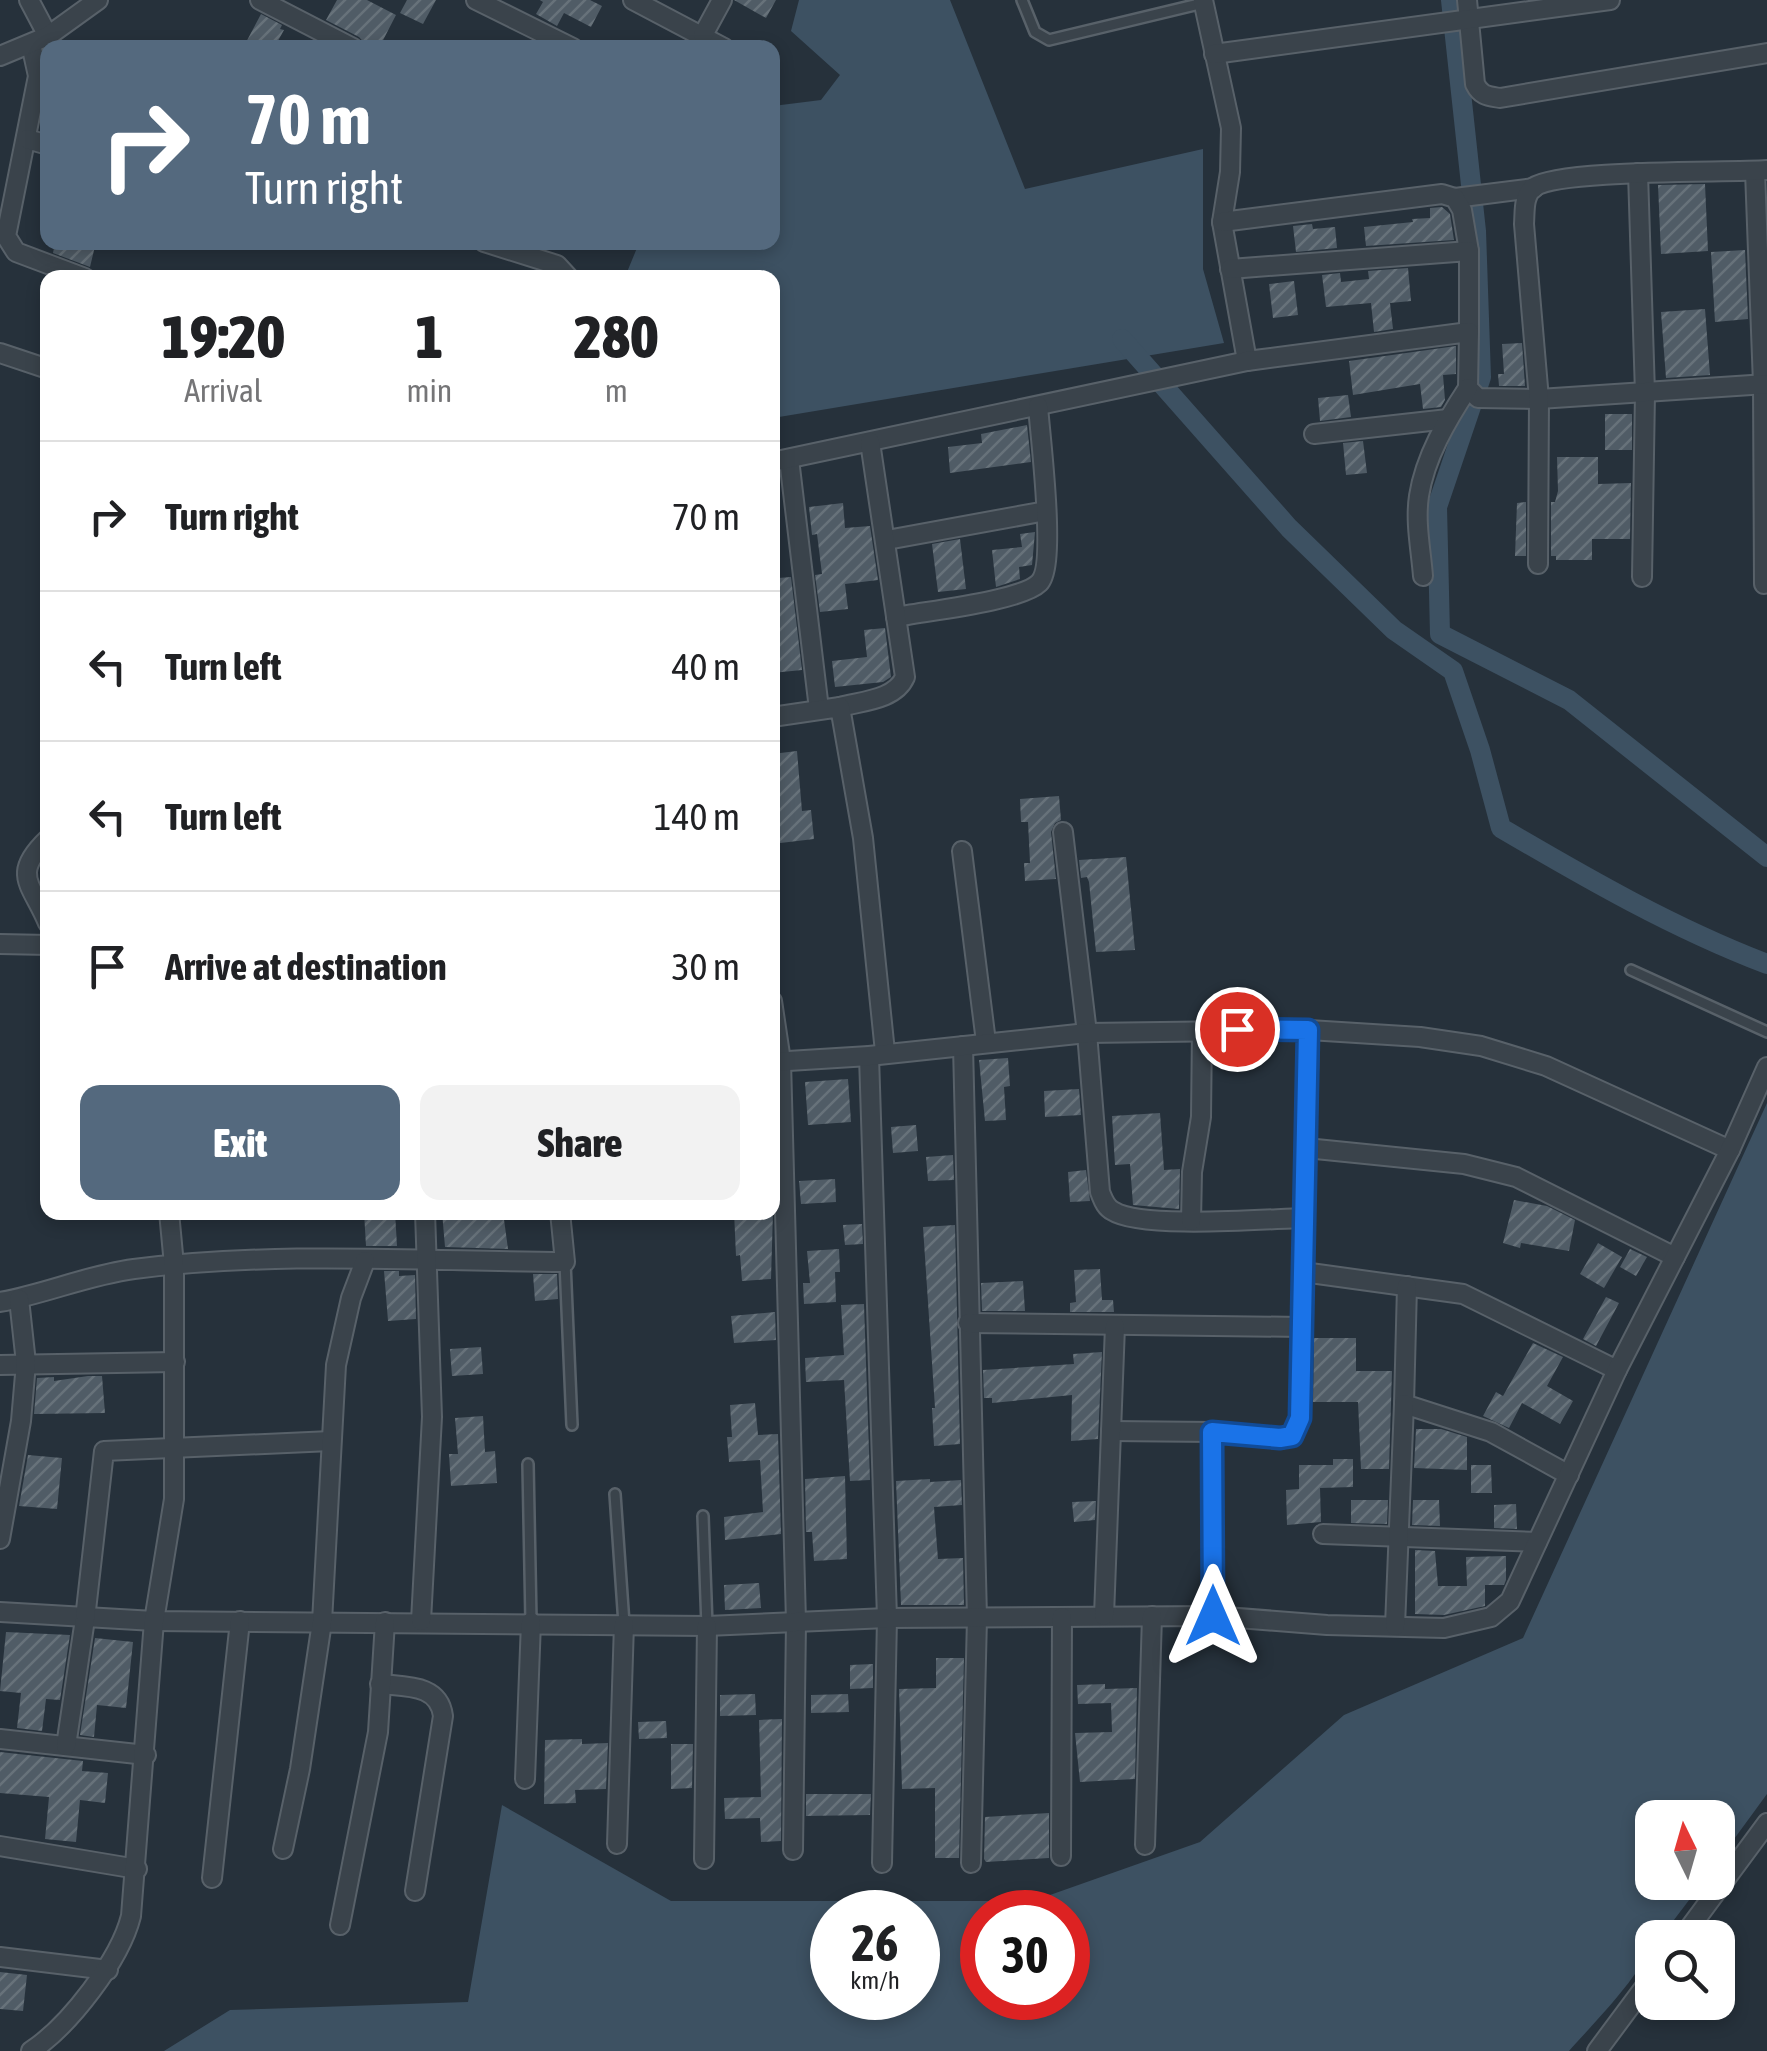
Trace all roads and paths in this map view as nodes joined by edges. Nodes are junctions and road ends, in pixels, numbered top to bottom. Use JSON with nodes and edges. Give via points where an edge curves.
{"nodes":[{"id":1,"x":29,"y":0,"type":"edge"},
{"id":2,"x":98,"y":0,"type":"edge"},
{"id":3,"x":260,"y":0,"type":"edge"},
{"id":4,"x":476,"y":0,"type":"edge"},
{"id":5,"x":634,"y":0,"type":"edge"},
{"id":6,"x":722,"y":0,"type":"edge"},
{"id":7,"x":1022,"y":0,"type":"edge"},
{"id":8,"x":1467,"y":0,"type":"edge"},
{"id":9,"x":1610,"y":0,"type":"edge"},
{"id":10,"x":1203,"y":2,"type":"edge"},
{"id":11,"x":1467,"y":20,"type":"junction"},
{"id":12,"x":702,"y":35,"type":"junction"},
{"id":13,"x":40,"y":40,"type":"junction"},
{"id":14,"x":338,"y":40,"type":"edge"},
{"id":15,"x":557,"y":40,"type":"edge"},
{"id":16,"x":710,"y":40,"type":"edge"},
{"id":17,"x":1767,"y":52,"type":"edge"},
{"id":18,"x":1214,"y":54,"type":"junction"},
{"id":19,"x":0,"y":56,"type":"edge"},
{"id":20,"x":27,"y":140,"type":"junction"},
{"id":21,"x":40,"y":142,"type":"edge"},
{"id":22,"x":1761,"y":170,"type":"edge"},
{"id":23,"x":1638,"y":174,"type":"junction"},
{"id":24,"x":1534,"y":188,"type":"junction"},
{"id":25,"x":1455,"y":198,"type":"junction"},
{"id":26,"x":1222,"y":222,"type":"junction"},
{"id":27,"x":3,"y":242,"type":"edge"},
{"id":28,"x":509,"y":250,"type":"edge"},
{"id":29,"x":1469,"y":251,"type":"junction"},
{"id":30,"x":1230,"y":269,"type":"junction"},
{"id":31,"x":64,"y":270,"type":"edge"},
{"id":32,"x":562,"y":270,"type":"edge"},
{"id":33,"x":1469,"y":332,"type":"junction"},
{"id":34,"x":0,"y":353,"type":"edge"},
{"id":35,"x":1247,"y":361,"type":"junction"},
{"id":36,"x":40,"y":367,"type":"edge"},
{"id":37,"x":1765,"y":384,"type":"edge"},
{"id":38,"x":1473,"y":393,"type":"junction"},
{"id":39,"x":1645,"y":393,"type":"junction"},
{"id":40,"x":1539,"y":400,"type":"junction"},
{"id":41,"x":1038,"y":406,"type":"junction"},
{"id":42,"x":1448,"y":419,"type":"junction"},
{"id":43,"x":1314,"y":434,"type":"dead end"},
{"id":44,"x":870,"y":442,"type":"junction"},
{"id":45,"x":781,"y":460,"type":"edge"},
{"id":46,"x":1046,"y":510,"type":"junction"},
{"id":47,"x":887,"y":540,"type":"junction"},
{"id":48,"x":1538,"y":564,"type":"dead end"},
{"id":49,"x":1423,"y":576,"type":"dead end"},
{"id":50,"x":1642,"y":577,"type":"dead end"},
{"id":51,"x":1764,"y":584,"type":"dead end"},
{"id":52,"x":896,"y":617,"type":"junction"},
{"id":53,"x":840,"y":707,"type":"junction"},
{"id":54,"x":819,"y":710,"type":"junction"},
{"id":55,"x":780,"y":716,"type":"edge"},
{"id":56,"x":1063,"y":832,"type":"dead end"},
{"id":57,"x":40,"y":846,"type":"edge"},
{"id":58,"x":962,"y":851,"type":"dead end"},
{"id":59,"x":40,"y":907,"type":"edge"},
{"id":60,"x":0,"y":944,"type":"edge"},
{"id":61,"x":40,"y":945,"type":"edge"},
{"id":62,"x":1631,"y":970,"type":"dead end"},
{"id":63,"x":1202,"y":1029,"type":"junction"},
{"id":64,"x":1308,"y":1030,"type":"junction"},
{"id":65,"x":1767,"y":1032,"type":"edge"},
{"id":66,"x":1087,"y":1033,"type":"junction"},
{"id":67,"x":986,"y":1042,"type":"junction"},
{"id":68,"x":963,"y":1046,"type":"junction"},
{"id":69,"x":877,"y":1054,"type":"junction"},
{"id":70,"x":780,"y":1061,"type":"edge"},
{"id":71,"x":1767,"y":1067,"type":"edge"},
{"id":72,"x":1306,"y":1148,"type":"junction"},
{"id":73,"x":780,"y":1150,"type":"edge"},
{"id":74,"x":1730,"y":1150,"type":"junction"},
{"id":75,"x":1303,"y":1218,"type":"junction"},
{"id":76,"x":169,"y":1220,"type":"edge"},
{"id":77,"x":425,"y":1220,"type":"edge"},
{"id":78,"x":561,"y":1220,"type":"edge"},
{"id":79,"x":1191,"y":1221,"type":"junction"},
{"id":80,"x":1675,"y":1257,"type":"junction"},
{"id":81,"x":365,"y":1261,"type":"junction"},
{"id":82,"x":427,"y":1261,"type":"junction"},
{"id":83,"x":564,"y":1262,"type":"junction"},
{"id":84,"x":174,"y":1265,"type":"junction"},
{"id":85,"x":1304,"y":1272,"type":"junction"},
{"id":86,"x":1406,"y":1286,"type":"junction"},
{"id":87,"x":9,"y":1300,"type":"edge"},
{"id":88,"x":968,"y":1323,"type":"junction"},
{"id":89,"x":1114,"y":1326,"type":"junction"},
{"id":90,"x":1302,"y":1327,"type":"junction"},
{"id":91,"x":175,"y":1362,"type":"junction"},
{"id":92,"x":26,"y":1363,"type":"junction"},
{"id":93,"x":0,"y":1366,"type":"edge"},
{"id":94,"x":1617,"y":1370,"type":"junction"},
{"id":95,"x":1404,"y":1404,"type":"junction"},
{"id":96,"x":572,"y":1425,"type":"dead end"},
{"id":97,"x":1110,"y":1431,"type":"junction"},
{"id":98,"x":1212,"y":1432,"type":"junction"},
{"id":99,"x":330,"y":1441,"type":"junction"},
{"id":100,"x":176,"y":1450,"type":"junction"},
{"id":101,"x":528,"y":1464,"type":"dead end"},
{"id":102,"x":1569,"y":1475,"type":"junction"},
{"id":103,"x":616,"y":1494,"type":"dead end"},
{"id":104,"x":703,"y":1516,"type":"dead end"},
{"id":105,"x":1323,"y":1534,"type":"dead end"},
{"id":106,"x":1401,"y":1537,"type":"junction"},
{"id":107,"x":0,"y":1538,"type":"edge"},
{"id":108,"x":1537,"y":1542,"type":"junction"},
{"id":109,"x":0,"y":1612,"type":"edge"},
{"id":110,"x":1104,"y":1616,"type":"junction"},
{"id":111,"x":1152,"y":1616,"type":"junction"},
{"id":112,"x":1213,"y":1616,"type":"junction"},
{"id":113,"x":1062,"y":1617,"type":"junction"},
{"id":114,"x":887,"y":1618,"type":"junction"},
{"id":115,"x":977,"y":1618,"type":"junction"},
{"id":116,"x":85,"y":1619,"type":"junction"},
{"id":117,"x":154,"y":1621,"type":"junction"},
{"id":118,"x":240,"y":1622,"type":"junction"},
{"id":119,"x":322,"y":1622,"type":"junction"},
{"id":120,"x":384,"y":1622,"type":"junction"},
{"id":121,"x":421,"y":1622,"type":"junction"},
{"id":122,"x":530,"y":1622,"type":"junction"},
{"id":123,"x":796,"y":1622,"type":"junction"},
{"id":124,"x":624,"y":1624,"type":"junction"},
{"id":125,"x":708,"y":1626,"type":"junction"},
{"id":126,"x":1396,"y":1626,"type":"junction"},
{"id":127,"x":380,"y":1684,"type":"junction"},
{"id":128,"x":0,"y":1739,"type":"edge"},
{"id":129,"x":66,"y":1746,"type":"junction"},
{"id":130,"x":146,"y":1755,"type":"junction"},
{"id":131,"x":525,"y":1779,"type":"dead end"},
{"id":132,"x":1767,"y":1823,"type":"edge"},
{"id":133,"x":617,"y":1844,"type":"dead end"},
{"id":134,"x":0,"y":1846,"type":"edge"},
{"id":135,"x":1145,"y":1846,"type":"dead end"},
{"id":136,"x":283,"y":1849,"type":"dead end"},
{"id":137,"x":794,"y":1850,"type":"dead end"},
{"id":138,"x":1061,"y":1856,"type":"dead end"},
{"id":139,"x":704,"y":1859,"type":"dead end"},
{"id":140,"x":882,"y":1862,"type":"dead end"},
{"id":141,"x":970,"y":1862,"type":"dead end"},
{"id":142,"x":137,"y":1869,"type":"junction"},
{"id":143,"x":212,"y":1878,"type":"dead end"},
{"id":144,"x":414,"y":1891,"type":"dead end"},
{"id":145,"x":1695,"y":1920,"type":"edge"},
{"id":146,"x":340,"y":1925,"type":"dead end"},
{"id":147,"x":0,"y":1956,"type":"edge"},
{"id":148,"x":108,"y":1970,"type":"junction"},
{"id":149,"x":1635,"y":2000,"type":"edge"},
{"id":150,"x":31,"y":2051,"type":"edge"},
{"id":151,"x":1598,"y":2051,"type":"edge"}],
"edges":[{"from":1,"to":13,"type":"street"},
{"from":2,"to":13,"type":"street"},
{"from":3,"to":14,"type":"street"},
{"from":4,"to":15,"type":"street"},
{"from":5,"to":12,"type":"street"},
{"from":6,"to":12,"type":"street"},
{"from":7,"to":10,"type":"lane","via":[[1035,32],[1049,40]]},
{"from":8,"to":11,"type":"street"},
{"from":9,"to":11,"type":"street"},
{"from":10,"to":18,"type":"street"},
{"from":11,"to":17,"type":"street","via":[[1475,84],[1479,92],[1500,98]]},
{"from":11,"to":18,"type":"street"},
{"from":12,"to":16,"type":"street"},
{"from":13,"to":19,"type":"street"},
{"from":13,"to":20,"type":"street"},
{"from":18,"to":26,"type":"street","via":[[1231,128]]},
{"from":20,"to":21,"type":"street"},
{"from":20,"to":27,"type":"street"},
{"from":22,"to":23,"type":"street"},
{"from":22,"to":37,"type":"street"},
{"from":23,"to":24,"type":"street"},
{"from":23,"to":39,"type":"street"},
{"from":24,"to":25,"type":"street"},
{"from":24,"to":40,"type":"street","via":[[1526,198],[1524,224]]},
{"from":25,"to":26,"type":"street","via":[[1427,195]]},
{"from":25,"to":29,"type":"street"},
{"from":26,"to":30,"type":"street"},
{"from":27,"to":31,"type":"street"},
{"from":28,"to":32,"type":"street"},
{"from":29,"to":30,"type":"street"},
{"from":29,"to":33,"type":"street"},
{"from":30,"to":35,"type":"street"},
{"from":33,"to":35,"type":"street"},
{"from":33,"to":38,"type":"street"},
{"from":34,"to":36,"type":"street"},
{"from":35,"to":41,"type":"street"},
{"from":37,"to":39,"type":"street"},
{"from":37,"to":51,"type":"street"},
{"from":38,"to":40,"type":"street"},
{"from":38,"to":42,"type":"street"},
{"from":39,"to":40,"type":"street"},
{"from":39,"to":50,"type":"street"},
{"from":40,"to":48,"type":"street"},
{"from":41,"to":44,"type":"street"},
{"from":41,"to":46,"type":"street"},
{"from":42,"to":43,"type":"street"},
{"from":42,"to":49,"type":"street","via":[[1418,498]]},
{"from":44,"to":45,"type":"street"},
{"from":44,"to":47,"type":"street"},
{"from":45,"to":54,"type":"street"},
{"from":46,"to":47,"type":"street"},
{"from":46,"to":52,"type":"street","via":[[1046,572],[1040,583],[1022,594]]},
{"from":47,"to":52,"type":"street"},
{"from":52,"to":53,"type":"street","via":[[901,687]]},
{"from":53,"to":54,"type":"street"},
{"from":53,"to":69,"type":"street","via":[[862,838]]},
{"from":54,"to":55,"type":"street"},
{"from":56,"to":66,"type":"street"},
{"from":57,"to":59,"type":"street","via":[[26,866],[26,879]]},
{"from":58,"to":67,"type":"street"},
{"from":60,"to":61,"type":"street"},
{"from":62,"to":65,"type":"lane"},
{"from":63,"to":64,"type":"street"},
{"from":63,"to":66,"type":"street"},
{"from":63,"to":79,"type":"street"},
{"from":64,"to":72,"type":"street"},
{"from":64,"to":74,"type":"street","via":[[1481,1046],[1546,1066]]},
{"from":66,"to":67,"type":"street"},
{"from":66,"to":79,"type":"street","via":[[1104,1203],[1130,1218]]},
{"from":67,"to":68,"type":"street"},
{"from":68,"to":69,"type":"street"},
{"from":68,"to":88,"type":"street"},
{"from":69,"to":70,"type":"street"},
{"from":69,"to":114,"type":"street"},
{"from":71,"to":74,"type":"street"},
{"from":72,"to":75,"type":"street"},
{"from":72,"to":80,"type":"street","via":[[1464,1164],[1516,1177]]},
{"from":73,"to":123,"type":"street"},
{"from":74,"to":80,"type":"street"},
{"from":75,"to":79,"type":"street"},
{"from":75,"to":85,"type":"street"},
{"from":76,"to":84,"type":"street"},
{"from":77,"to":82,"type":"street"},
{"from":78,"to":83,"type":"street"},
{"from":80,"to":94,"type":"street"},
{"from":81,"to":82,"type":"street"},
{"from":81,"to":84,"type":"street"},
{"from":81,"to":99,"type":"street","via":[[340,1335]]},
{"from":82,"to":83,"type":"street"},
{"from":82,"to":121,"type":"street","via":[[432,1418]]},
{"from":83,"to":96,"type":"lane"},
{"from":84,"to":87,"type":"street"},
{"from":84,"to":91,"type":"street"},
{"from":85,"to":86,"type":"street"},
{"from":85,"to":90,"type":"street"},
{"from":86,"to":94,"type":"street","via":[[1463,1294]]},
{"from":86,"to":95,"type":"street"},
{"from":87,"to":92,"type":"street"},
{"from":88,"to":89,"type":"street"},
{"from":88,"to":115,"type":"street"},
{"from":89,"to":90,"type":"street"},
{"from":89,"to":97,"type":"street"},
{"from":90,"to":98,"type":"street","via":[[1300,1418],[1292,1436]]},
{"from":91,"to":92,"type":"street"},
{"from":91,"to":100,"type":"street"},
{"from":92,"to":93,"type":"street"},
{"from":92,"to":107,"type":"street"},
{"from":94,"to":102,"type":"street"},
{"from":95,"to":102,"type":"street","via":[[1491,1432]]},
{"from":95,"to":106,"type":"street"},
{"from":97,"to":98,"type":"street"},
{"from":97,"to":110,"type":"street"},
{"from":98,"to":112,"type":"street"},
{"from":99,"to":100,"type":"street"},
{"from":99,"to":119,"type":"street"},
{"from":100,"to":116,"type":"street","via":[[104,1451]]},
{"from":100,"to":117,"type":"street","via":[[173,1525]]},
{"from":101,"to":122,"type":"lane"},
{"from":102,"to":108,"type":"street"},
{"from":103,"to":124,"type":"lane"},
{"from":104,"to":125,"type":"lane"},
{"from":105,"to":106,"type":"street"},
{"from":106,"to":108,"type":"street"},
{"from":106,"to":126,"type":"street"},
{"from":108,"to":126,"type":"street","via":[[1510,1600],[1490,1617],[1444,1628]]},
{"from":109,"to":116,"type":"street"},
{"from":110,"to":111,"type":"street"},
{"from":110,"to":113,"type":"street"},
{"from":111,"to":112,"type":"street"},
{"from":111,"to":135,"type":"street"},
{"from":112,"to":126,"type":"street"},
{"from":113,"to":115,"type":"street"},
{"from":113,"to":138,"type":"street"},
{"from":114,"to":115,"type":"street"},
{"from":114,"to":123,"type":"street"},
{"from":114,"to":140,"type":"street"},
{"from":115,"to":141,"type":"street"},
{"from":116,"to":117,"type":"street"},
{"from":116,"to":129,"type":"street"},
{"from":117,"to":118,"type":"street"},
{"from":117,"to":130,"type":"street"},
{"from":118,"to":119,"type":"street"},
{"from":118,"to":143,"type":"street"},
{"from":119,"to":120,"type":"street"},
{"from":119,"to":136,"type":"street"},
{"from":120,"to":121,"type":"street"},
{"from":120,"to":127,"type":"street"},
{"from":121,"to":122,"type":"street"},
{"from":122,"to":124,"type":"street"},
{"from":122,"to":131,"type":"street"},
{"from":123,"to":125,"type":"street"},
{"from":123,"to":137,"type":"street"},
{"from":124,"to":125,"type":"street"},
{"from":124,"to":133,"type":"street"},
{"from":125,"to":139,"type":"street"},
{"from":127,"to":144,"type":"street","via":[[424,1690],[442,1706]]},
{"from":127,"to":146,"type":"street","via":[[371,1777]]},
{"from":128,"to":129,"type":"street"},
{"from":129,"to":130,"type":"street"},
{"from":130,"to":142,"type":"street"},
{"from":132,"to":145,"type":"street"},
{"from":134,"to":142,"type":"street"},
{"from":142,"to":148,"type":"street","via":[[126,1936]]},
{"from":147,"to":148,"type":"street"},
{"from":148,"to":150,"type":"street"},
{"from":149,"to":151,"type":"street"}]}
